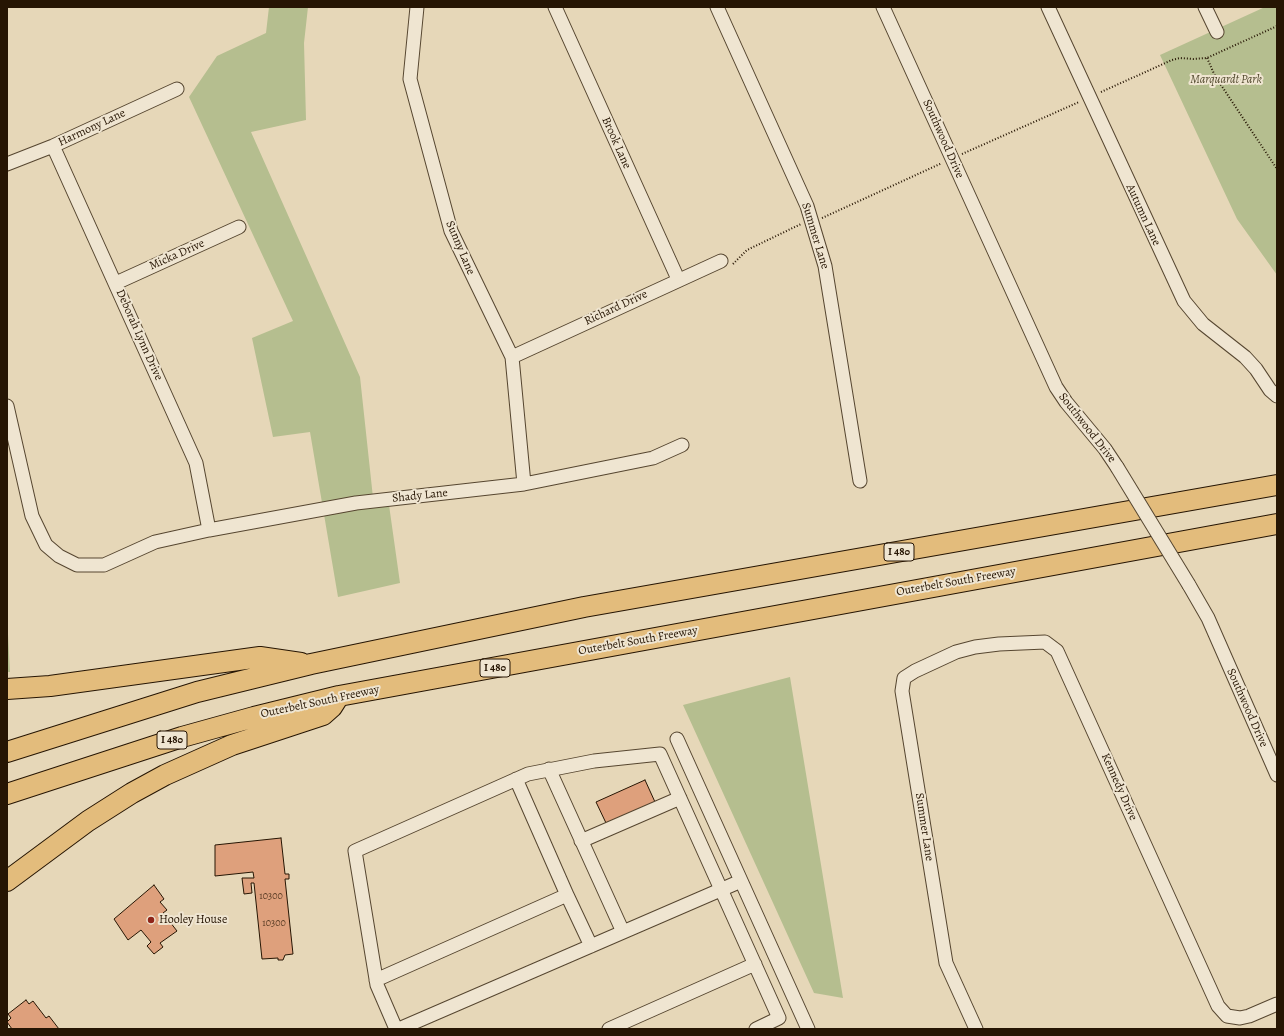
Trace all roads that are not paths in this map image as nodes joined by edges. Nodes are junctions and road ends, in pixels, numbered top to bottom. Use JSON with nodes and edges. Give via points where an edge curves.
{"nodes":[{"id":1,"x":417,"y":7,"type":"edge"},
{"id":2,"x":555,"y":7,"type":"edge"},
{"id":3,"x":717,"y":7,"type":"edge"},
{"id":4,"x":883,"y":7,"type":"edge"},
{"id":5,"x":1048,"y":7,"type":"edge"},
{"id":6,"x":1205,"y":7,"type":"edge"},
{"id":7,"x":1215,"y":28,"type":"dead end"},
{"id":8,"x":177,"y":89,"type":"dead end"},
{"id":9,"x":53,"y":146,"type":"junction"},
{"id":10,"x":7,"y":164,"type":"edge"},
{"id":11,"x":239,"y":227,"type":"dead end"},
{"id":12,"x":726,"y":264,"type":"road end"},
{"id":13,"x":678,"y":279,"type":"junction"},
{"id":14,"x":116,"y":283,"type":"junction"},
{"id":15,"x":512,"y":357,"type":"junction"},
{"id":16,"x":1277,"y":396,"type":"edge"},
{"id":17,"x":7,"y":406,"type":"edge"},
{"id":18,"x":682,"y":445,"type":"dead end"},
{"id":19,"x":860,"y":481,"type":"dead end"},
{"id":20,"x":524,"y":484,"type":"junction"},
{"id":21,"x":1277,"y":485,"type":"edge"},
{"id":22,"x":1277,"y":524,"type":"edge"},
{"id":23,"x":210,"y":530,"type":"junction"},
{"id":24,"x":956,"y":652,"type":"joint"},
{"id":25,"x":311,"y":664,"type":"junction"},
{"id":26,"x":7,"y":689,"type":"edge"},
{"id":27,"x":339,"y":696,"type":"junction"},
{"id":28,"x":677,"y":739,"type":"dead end"},
{"id":29,"x":7,"y":752,"type":"edge"},
{"id":30,"x":549,"y":769,"type":"junction"},
{"id":31,"x":1277,"y":775,"type":"edge"},
{"id":32,"x":516,"y":779,"type":"junction"},
{"id":33,"x":7,"y":794,"type":"edge"},
{"id":34,"x":680,"y":798,"type":"junction"},
{"id":35,"x":581,"y":841,"type":"junction"},
{"id":36,"x":7,"y":881,"type":"edge"},
{"id":37,"x":741,"y":881,"type":"junction"},
{"id":38,"x":722,"y":889,"type":"junction"},
{"id":39,"x":567,"y":895,"type":"junction"},
{"id":40,"x":623,"y":932,"type":"junction"},
{"id":41,"x":591,"y":946,"type":"junction"},
{"id":42,"x":755,"y":964,"type":"junction"},
{"id":43,"x":376,"y":980,"type":"junction"},
{"id":44,"x":1277,"y":1004,"type":"edge"},
{"id":45,"x":782,"y":1024,"type":"edge"},
{"id":46,"x":398,"y":1029,"type":"edge"},
{"id":47,"x":609,"y":1029,"type":"edge"},
{"id":48,"x":756,"y":1029,"type":"edge"},
{"id":49,"x":808,"y":1029,"type":"edge"},
{"id":50,"x":976,"y":1029,"type":"edge"}],
"edges":[{"from":1,"to":15,"type":"street","name":"Sunny Lane","via":[[410,79],[448,224]]},
{"from":2,"to":13,"type":"street","name":"Brook Lane"},
{"from":3,"to":19,"type":"street","name":"Summer Lane","via":[[807,206],[825,266]]},
{"from":4,"to":31,"type":"street","name":"Southwood Drive","bridge":true,"via":[[1056,387],[1117,467],[1208,618]]},
{"from":5,"to":16,"type":"street","name":"Autumn Lane","via":[[1184,301],[1203,324],[1245,357]]},
{"from":6,"to":7,"type":"street"},
{"from":8,"to":9,"type":"street","name":"Harmony Lane"},
{"from":9,"to":10,"type":"street","name":"Harmony Lane"},
{"from":9,"to":14,"type":"street","name":"Deborah Lynn Drive"},
{"from":11,"to":14,"type":"street","name":"Micka Drive"},
{"from":12,"to":13,"type":"street","name":"Richard Drive"},
{"from":13,"to":15,"type":"street","name":"Richard Drive"},
{"from":14,"to":23,"type":"street","name":"Deborah Lynn Drive","via":[[196,463]]},
{"from":15,"to":20,"type":"street","name":"Sunny Lane"},
{"from":17,"to":23,"type":"street","name":"Shady Lane","via":[[32,516],[46,545],[59,556],[77,565],[104,565],[155,542]]},
{"from":18,"to":20,"type":"street","name":"Shady Lane","via":[[653,458]]},
{"from":20,"to":23,"type":"street","name":"Shady Lane","via":[[356,503]]},
{"from":21,"to":25,"type":"highway","number":"I 480","via":[[584,607]]},
{"from":22,"to":27,"type":"highway","name":"Outerbelt South Freeway","number":"I 480"},
{"from":24,"to":44,"type":"street","name":"Kennedy Drive","via":[[975,647],[1025,642],[1045,642],[1057,651],[1218,1006],[1227,1016],[1240,1018]]},
{"from":24,"to":50,"type":"street","name":"Summer Lane","via":[[904,678],[902,691],[946,963]]},
{"from":25,"to":26,"type":"highway","via":[[260,657],[50,686]]},
{"from":25,"to":29,"type":"highway","number":"I 480","via":[[190,694]]},
{"from":27,"to":33,"type":"highway","name":"Outerbelt South Freeway","number":"I 480","via":[[182,737]]},
{"from":27,"to":36,"type":"highway","via":[[323,715],[232,745],[132,793],[88,821]]},
{"from":28,"to":37,"type":"street"},
{"from":30,"to":32,"type":"street"},
{"from":30,"to":34,"type":"street","via":[[660,754]]},
{"from":30,"to":35,"type":"street"},
{"from":32,"to":39,"type":"street"},
{"from":32,"to":43,"type":"street","via":[[355,852]]},
{"from":34,"to":35,"type":"street"},
{"from":34,"to":38,"type":"street"},
{"from":35,"to":40,"type":"street"},
{"from":37,"to":38,"type":"street"},
{"from":37,"to":49,"type":"street"},
{"from":38,"to":40,"type":"street"},
{"from":38,"to":42,"type":"street"},
{"from":39,"to":41,"type":"street"},
{"from":39,"to":43,"type":"street"},
{"from":40,"to":41,"type":"street"},
{"from":41,"to":46,"type":"street"},
{"from":42,"to":45,"type":"street"},
{"from":42,"to":47,"type":"street"},
{"from":43,"to":46,"type":"street"},
{"from":45,"to":48,"type":"street"}]}
